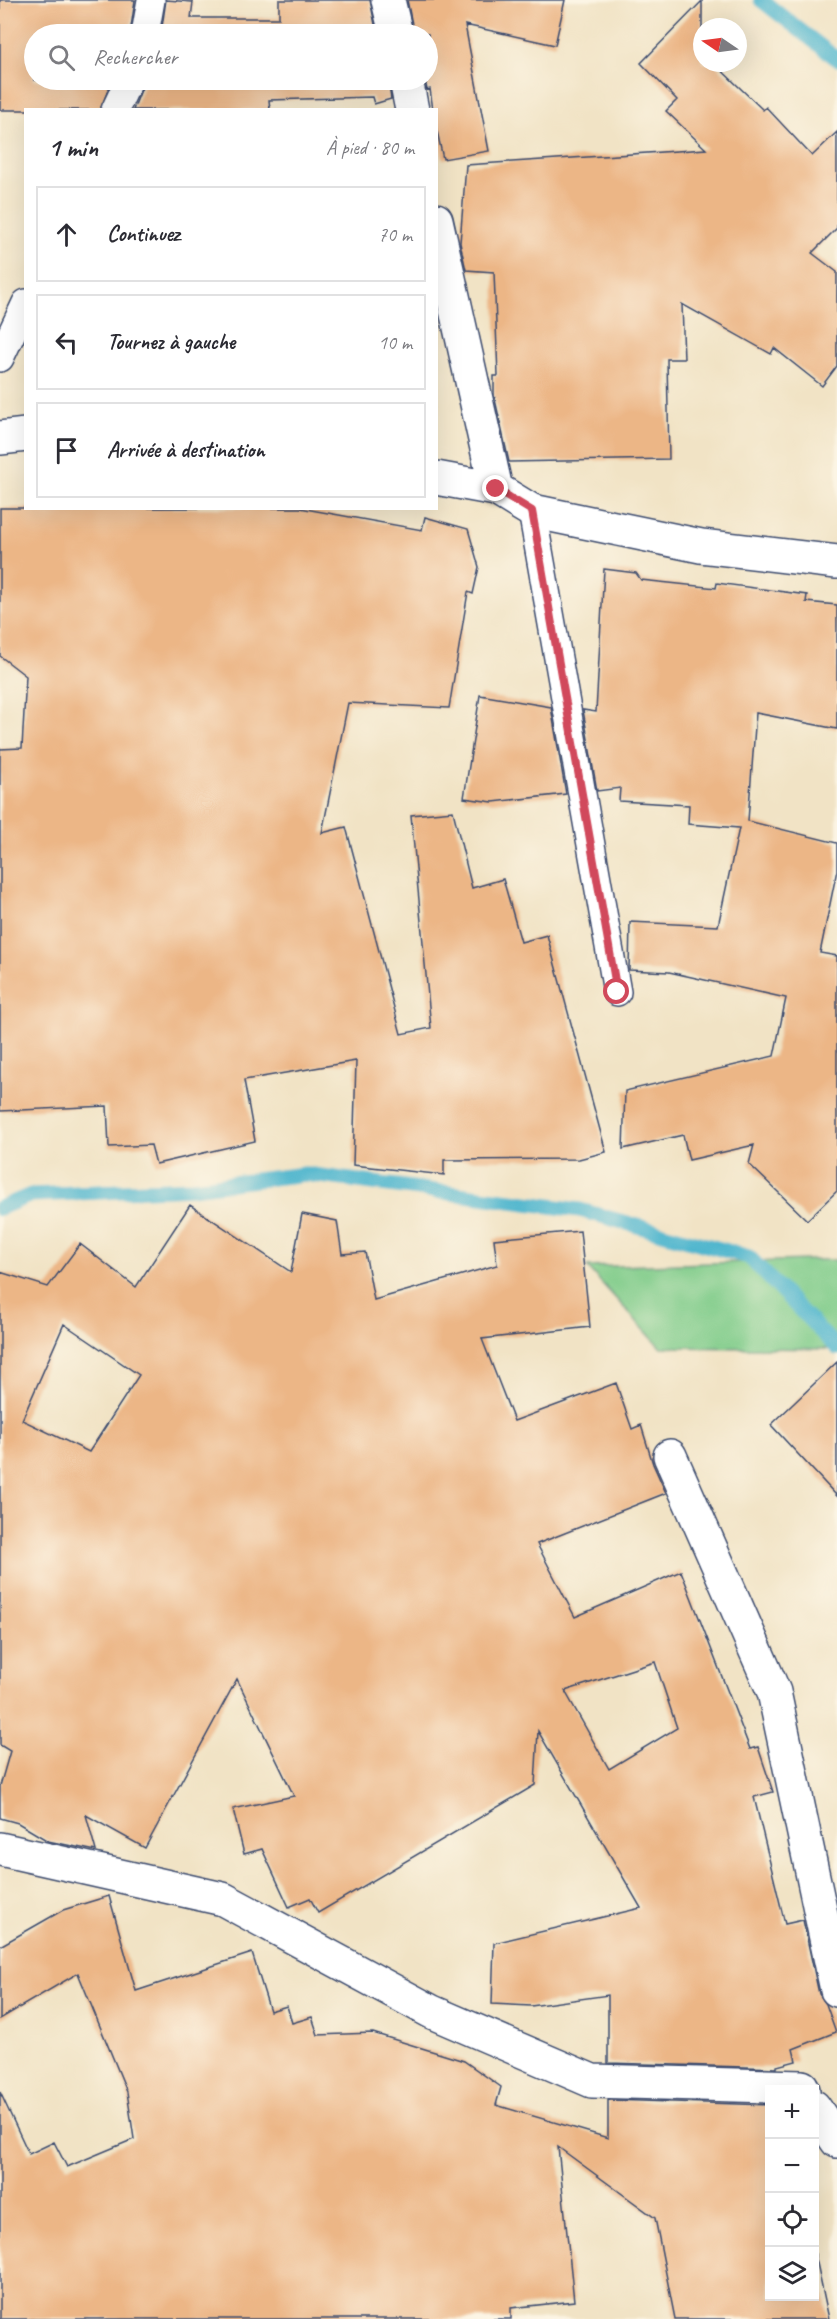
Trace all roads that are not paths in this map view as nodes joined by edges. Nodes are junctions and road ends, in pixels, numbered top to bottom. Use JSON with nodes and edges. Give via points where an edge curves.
{"nodes":[{"id":1,"x":151,"y":0,"type":"edge"},
{"id":2,"x":388,"y":0,"type":"edge"},
{"id":3,"x":147,"y":24,"type":"edge"},
{"id":4,"x":394,"y":24,"type":"edge"},
{"id":5,"x":124,"y":90,"type":"edge"},
{"id":6,"x":408,"y":90,"type":"edge"},
{"id":7,"x":116,"y":108,"type":"edge"},
{"id":8,"x":412,"y":108,"type":"edge"},
{"id":9,"x":438,"y":229,"type":"edge"},
{"id":10,"x":24,"y":307,"type":"edge"},
{"id":11,"x":0,"y":358,"type":"edge"},
{"id":12,"x":24,"y":435,"type":"edge"},
{"id":13,"x":0,"y":438,"type":"edge"},
{"id":14,"x":438,"y":478,"type":"edge"},
{"id":15,"x":496,"y":489,"type":"junction"},
{"id":16,"x":532,"y":511,"type":"junction"},
{"id":17,"x":837,"y":562,"type":"edge"},
{"id":18,"x":617,"y":992,"type":"dead end"},
{"id":19,"x":670,"y":1456,"type":"dead end"},
{"id":20,"x":0,"y":1849,"type":"edge"},
{"id":21,"x":837,"y":1990,"type":"edge"},
{"id":22,"x":765,"y":2086,"type":"edge"},
{"id":23,"x":819,"y":2114,"type":"edge"},
{"id":24,"x":837,"y":2141,"type":"edge"}],
"edges":[{"from":1,"to":3,"type":"lane"},
{"from":2,"to":4,"type":"street"},
{"from":5,"to":7,"type":"lane"},
{"from":6,"to":8,"type":"street"},
{"from":9,"to":15,"type":"street"},
{"from":10,"to":11,"type":"lane"},
{"from":12,"to":13,"type":"street"},
{"from":14,"to":15,"type":"street"},
{"from":15,"to":16,"type":"street"},
{"from":16,"to":17,"type":"street","via":[[701,546]]},
{"from":16,"to":18,"type":"lane"},
{"from":19,"to":21,"type":"street","via":[[774,1692]]},
{"from":20,"to":22,"type":"street","via":[[223,1899],[432,2012],[592,2081]]},
{"from":23,"to":24,"type":"street"}]}
